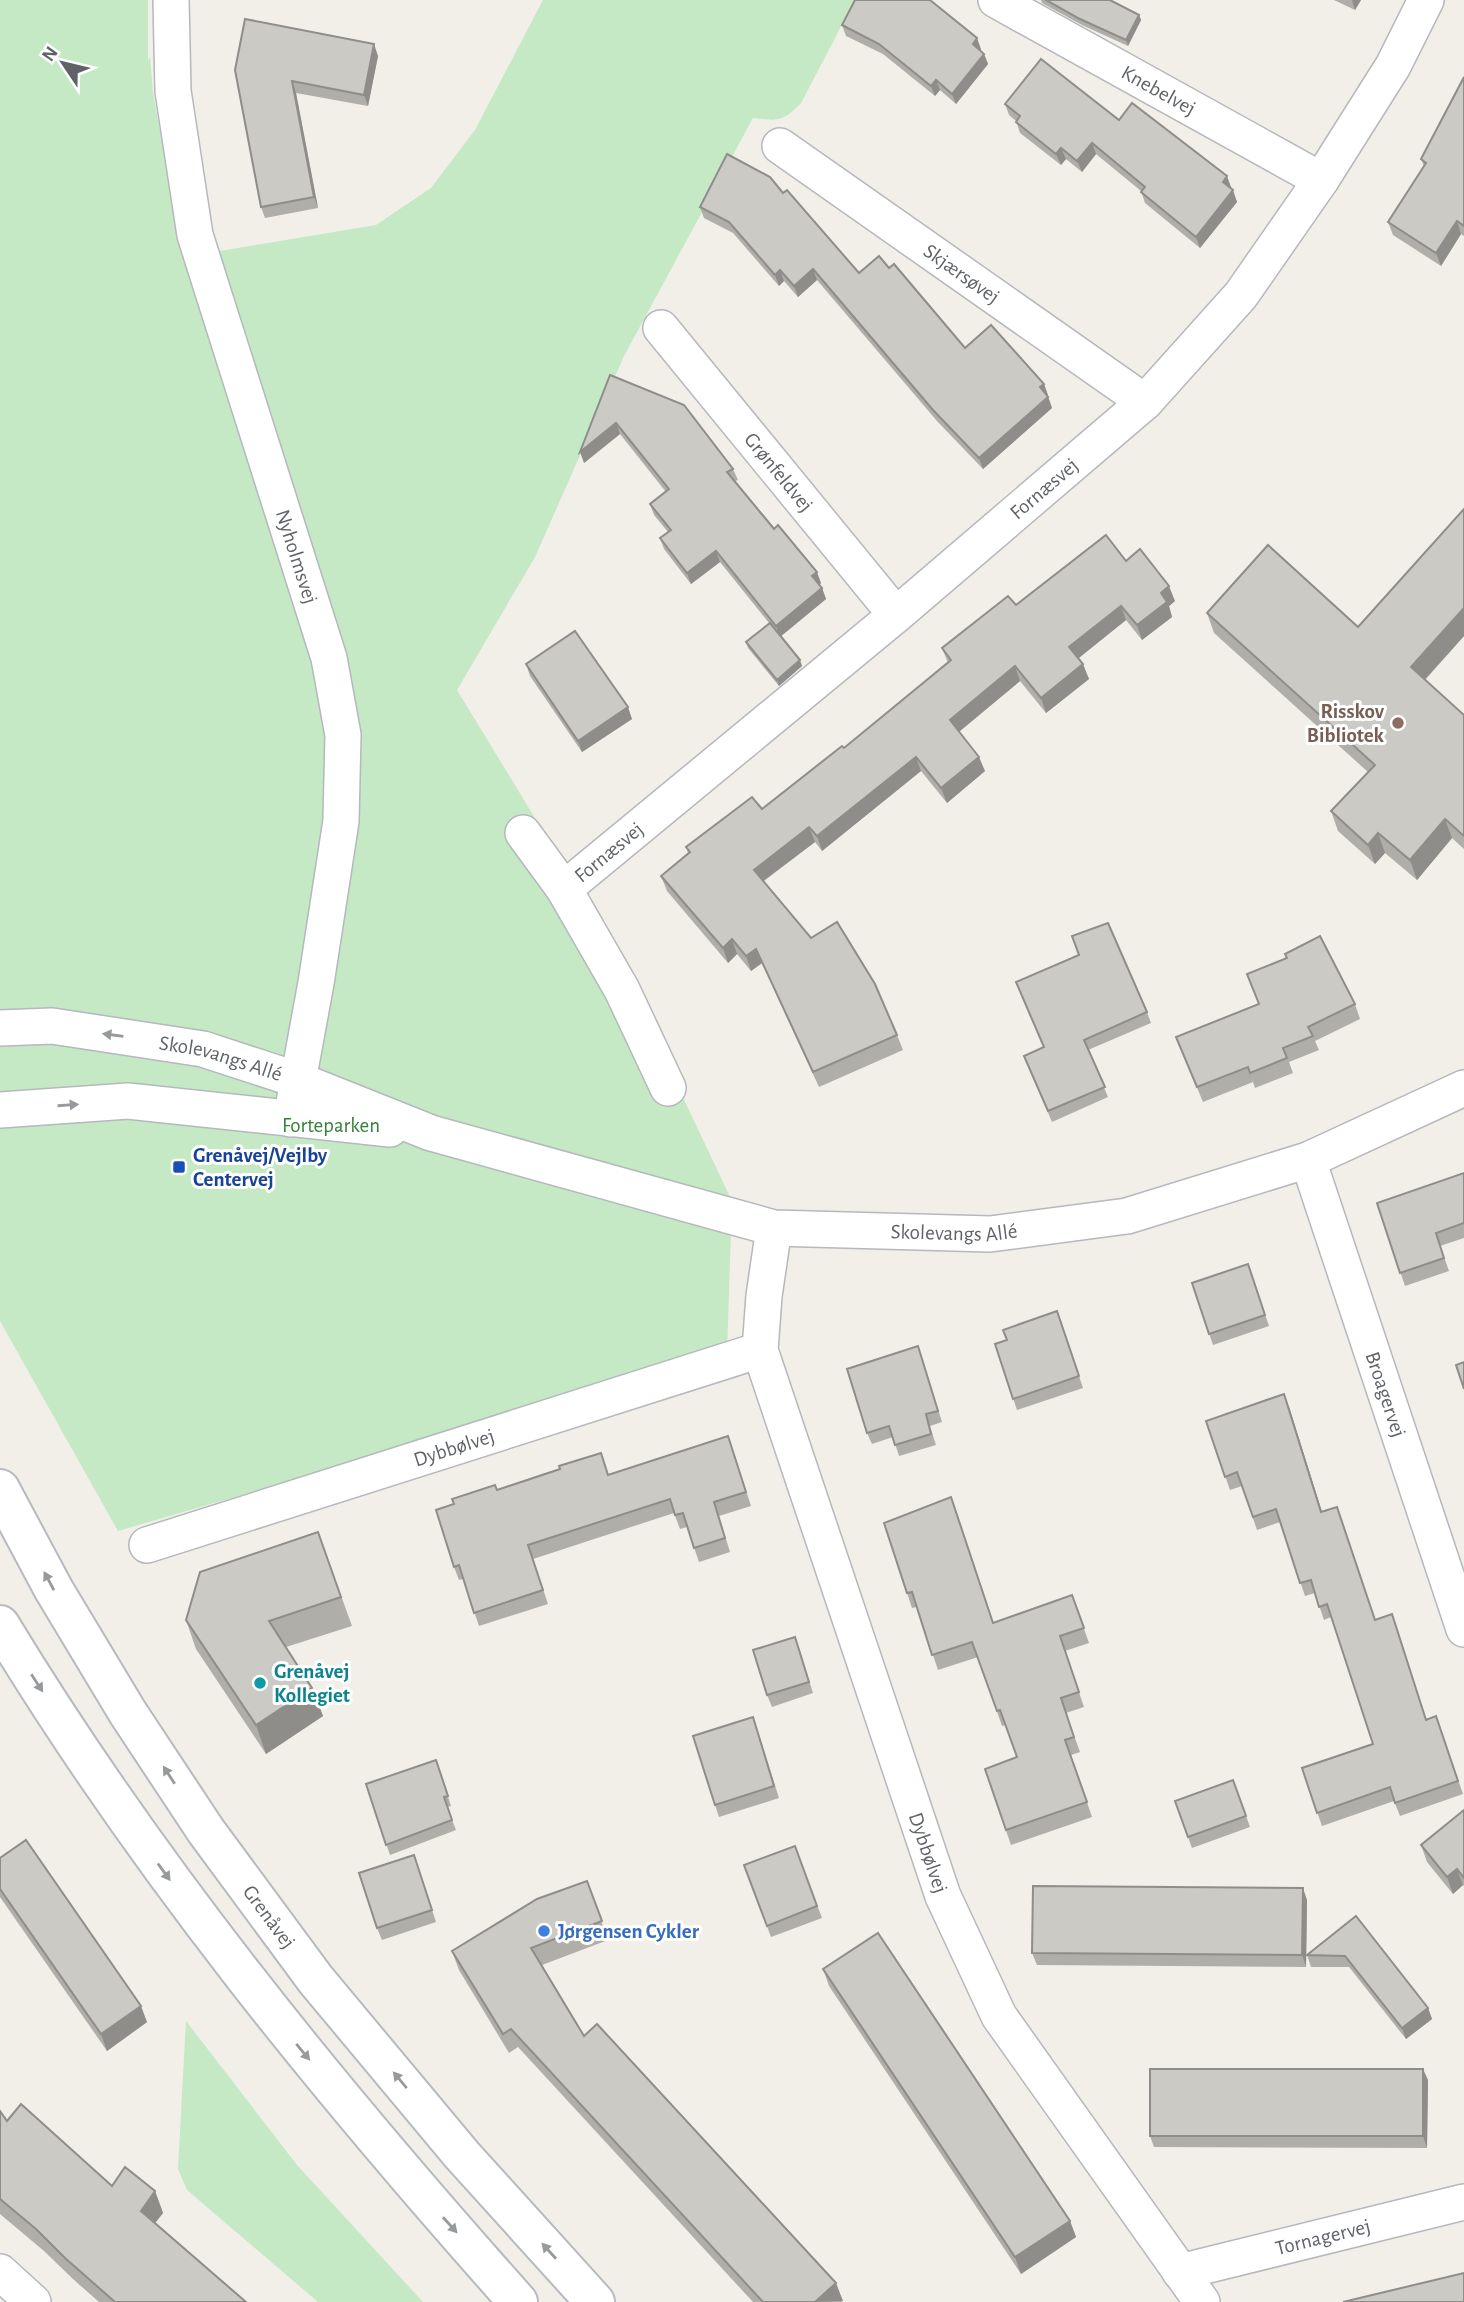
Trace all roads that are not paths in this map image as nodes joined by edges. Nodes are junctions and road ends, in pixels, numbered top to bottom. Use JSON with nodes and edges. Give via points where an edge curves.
{"nodes":[{"id":1,"x":171,"y":0,"type":"edge"},
{"id":2,"x":996,"y":0,"type":"edge"},
{"id":3,"x":1426,"y":0,"type":"edge"},
{"id":4,"x":780,"y":146,"type":"dead end"},
{"id":5,"x":1321,"y":180,"type":"junction"},
{"id":6,"x":661,"y":328,"type":"dead end"},
{"id":7,"x":1145,"y":402,"type":"junction"},
{"id":8,"x":896,"y":615,"type":"junction"},
{"id":9,"x":523,"y":832,"type":"dead end"},
{"id":10,"x":564,"y":889,"type":"junction"},
{"id":11,"x":0,"y":1028,"type":"edge"},
{"id":12,"x":298,"y":1080,"type":"junction"},
{"id":13,"x":668,"y":1088,"type":"dead end"},
{"id":14,"x":1464,"y":1088,"type":"edge"},
{"id":15,"x":0,"y":1110,"type":"edge"},
{"id":16,"x":291,"y":1119,"type":"junction"},
{"id":17,"x":431,"y":1133,"type":"junction"},
{"id":18,"x":1308,"y":1160,"type":"junction"},
{"id":19,"x":774,"y":1228,"type":"junction"},
{"id":20,"x":760,"y":1350,"type":"junction"},
{"id":21,"x":0,"y":1489,"type":"edge"},
{"id":22,"x":147,"y":1545,"type":"dead end"},
{"id":23,"x":0,"y":1625,"type":"edge"},
{"id":24,"x":1464,"y":1629,"type":"edge"},
{"id":25,"x":1464,"y":2202,"type":"edge"},
{"id":26,"x":0,"y":2272,"type":"edge"},
{"id":27,"x":1180,"y":2272,"type":"junction"},
{"id":28,"x":33,"y":2302,"type":"edge"},
{"id":29,"x":518,"y":2302,"type":"edge"},
{"id":30,"x":595,"y":2302,"type":"edge"},
{"id":31,"x":1202,"y":2302,"type":"edge"}],
"edges":[{"from":1,"to":12,"type":"street","name":"Nyholmsvej","via":[[173,91],[195,235],[329,658],[342,736],[341,821]]},
{"from":2,"to":5,"type":"street","name":"Knebelvej"},
{"from":3,"to":5,"type":"street","name":"Fornæsvej","via":[[1393,66]]},
{"from":4,"to":7,"type":"street","name":"Skjærsøvej"},
{"from":5,"to":7,"type":"street","name":"Fornæsvej","via":[[1241,295]]},
{"from":6,"to":8,"type":"street","name":"Grønfeldvej"},
{"from":7,"to":8,"type":"street","name":"Fornæsvej"},
{"from":8,"to":10,"type":"street","name":"Fornæsvej"},
{"from":9,"to":10,"type":"street","name":"Fornæsvej"},
{"from":10,"to":13,"type":"street","name":"Fornæsvej","via":[[622,990]]},
{"from":12,"to":11,"type":"street","name":"Skolevangs Allé","one_way":true,"via":[[203,1049],[52,1027]]},
{"from":12,"to":16,"type":"street","name":"Nyholmsvej"},
{"from":12,"to":17,"type":"street","name":"Skolevangs Allé"},
{"from":14,"to":18,"type":"street","name":"Skolevangs Allé"},
{"from":15,"to":16,"type":"street","name":"Skolevangs Allé","one_way":true,"via":[[128,1101]]},
{"from":16,"to":17,"type":"street","name":"Skolevangs Allé"},
{"from":17,"to":19,"type":"street","name":"Skolevangs Allé"},
{"from":18,"to":19,"type":"street","name":"Skolevangs Allé","via":[[1127,1216],[990,1234]]},
{"from":18,"to":24,"type":"street","name":"Broagervej"},
{"from":19,"to":20,"type":"street","name":"Dybbølvej"},
{"from":20,"to":22,"type":"street","name":"Dybbølvej"},
{"from":20,"to":27,"type":"street","name":"Dybbølvej","via":[[943,1896],[999,2016]]},
{"from":30,"to":21,"type":"main road","name":"Grenåvej","one_way":true,"via":[[462,2155],[316,1980],[206,1832],[54,1590]]},
{"from":23,"to":29,"type":"main road","one_way":true,"via":[[161,1868],[273,2016]]},
{"from":25,"to":27,"type":"street","name":"Tornagervej"},
{"from":26,"to":28,"type":"street"},
{"from":27,"to":31,"type":"street","name":"Dybbølvej"}]}
